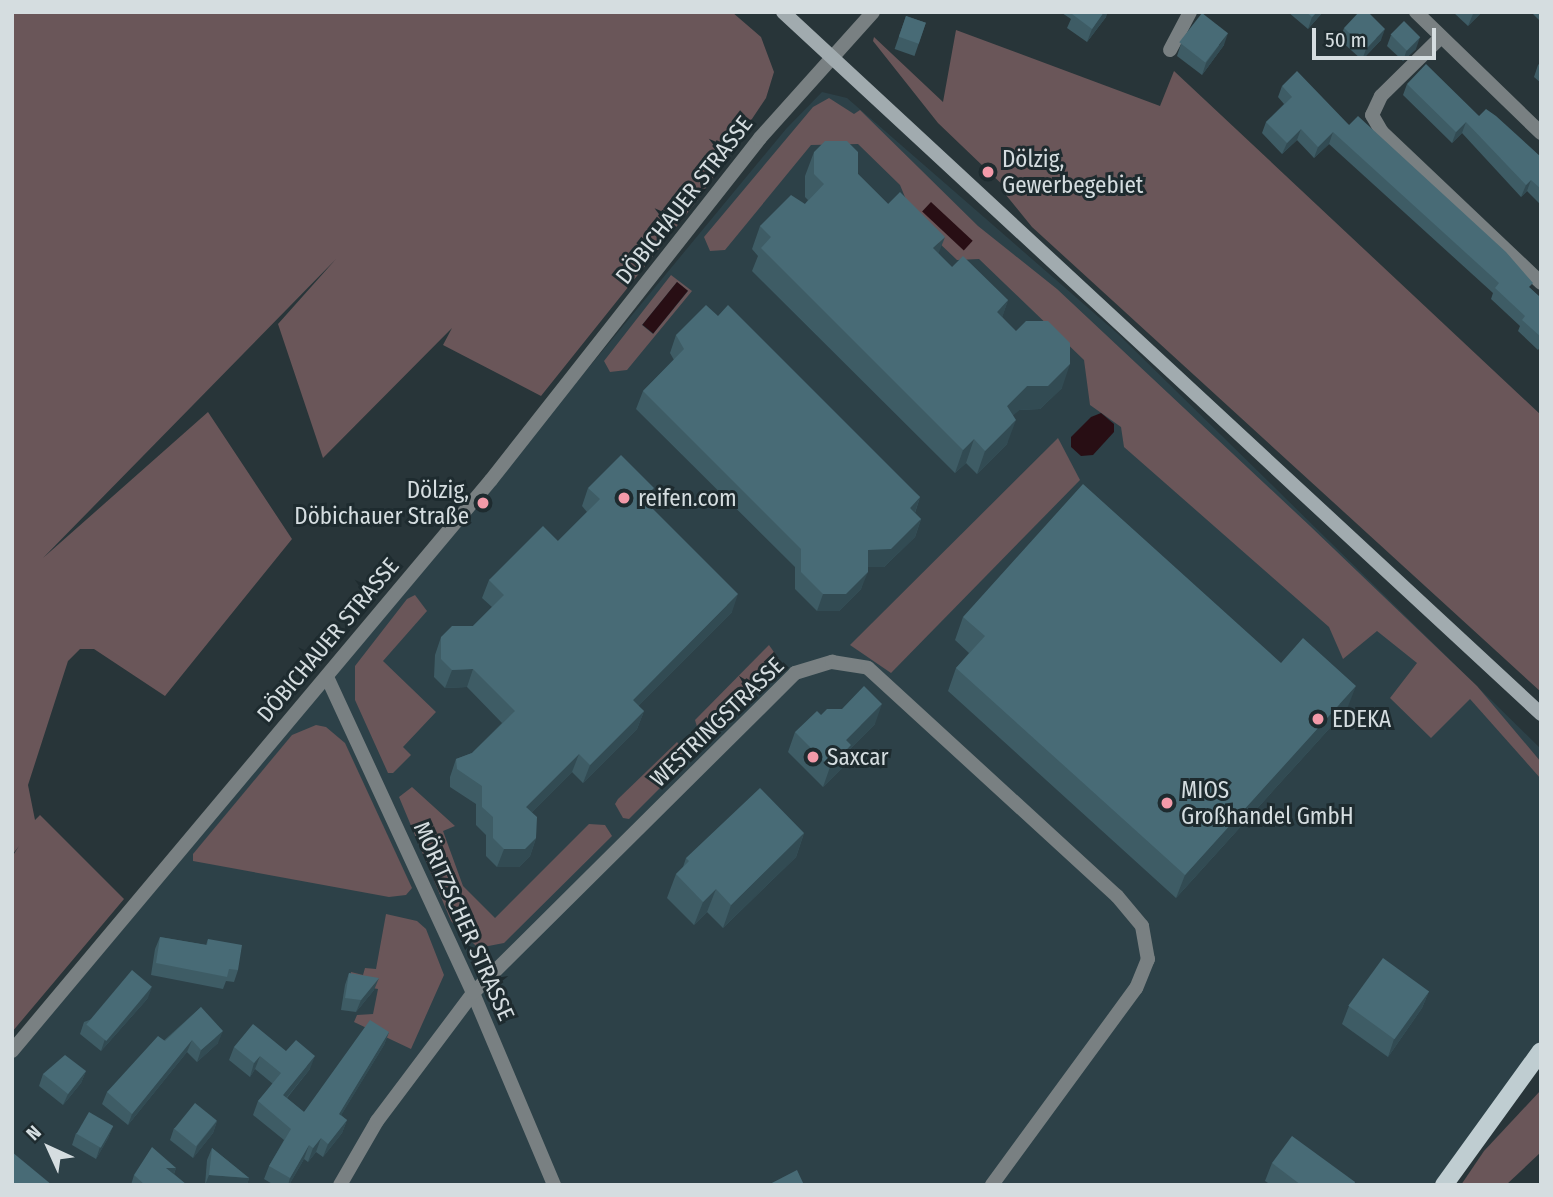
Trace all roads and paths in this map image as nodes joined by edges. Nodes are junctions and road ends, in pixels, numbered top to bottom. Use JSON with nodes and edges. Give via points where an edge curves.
{"nodes":[{"id":1,"x":783,"y":12,"type":"edge"},
{"id":2,"x":873,"y":12,"type":"edge"},
{"id":3,"x":1190,"y":12,"type":"edge"},
{"id":4,"x":1417,"y":13,"type":"edge"},
{"id":5,"x":1441,"y":37,"type":"junction"},
{"id":6,"x":1170,"y":51,"type":"dead end"},
{"id":7,"x":831,"y":57,"type":"junction"},
{"id":8,"x":1541,"y":133,"type":"edge"},
{"id":9,"x":1541,"y":283,"type":"edge"},
{"id":10,"x":327,"y":677,"type":"junction"},
{"id":11,"x":1541,"y":714,"type":"edge"},
{"id":12,"x":473,"y":993,"type":"junction"},
{"id":13,"x":12,"y":1051,"type":"edge"},
{"id":14,"x":1541,"y":1051,"type":"edge"},
{"id":15,"x":1541,"y":1068,"type":"edge"},
{"id":16,"x":1476,"y":1140,"type":"junction"},
{"id":17,"x":340,"y":1185,"type":"edge"},
{"id":18,"x":554,"y":1185,"type":"edge"},
{"id":19,"x":992,"y":1185,"type":"edge"},
{"id":20,"x":1444,"y":1185,"type":"edge"}],
"edges":[{"from":1,"to":7,"type":"street"},
{"from":2,"to":7,"type":"street","name":"DÖBICHAUER STRASSE"},
{"from":3,"to":6,"type":"street"},
{"from":4,"to":5,"type":"street"},
{"from":5,"to":8,"type":"street"},
{"from":5,"to":9,"type":"street","via":[[1381,96],[1372,115],[1382,132]]},
{"from":7,"to":10,"type":"street","name":"DÖBICHAUER STRASSE","via":[[760,138],[584,365]]},
{"from":7,"to":11,"type":"street"},
{"from":10,"to":12,"type":"street","name":"MÖRITZSCHER STRASSE"},
{"from":10,"to":13,"type":"street","name":"DÖBICHAUER STRASSE"},
{"from":12,"to":17,"type":"street","name":"WESTRINGSTRASSE","via":[[377,1121]]},
{"from":12,"to":18,"type":"street","name":"MÖRITZSCHER STRASSE"},
{"from":12,"to":19,"type":"street","name":"WESTRINGSTRASSE","via":[[795,673],[832,662],[868,668],[1117,896],[1142,926],[1148,959],[1136,988]]},
{"from":14,"to":16,"type":"main road"},
{"from":15,"to":16,"type":"main road"},
{"from":16,"to":20,"type":"main road"}]}
